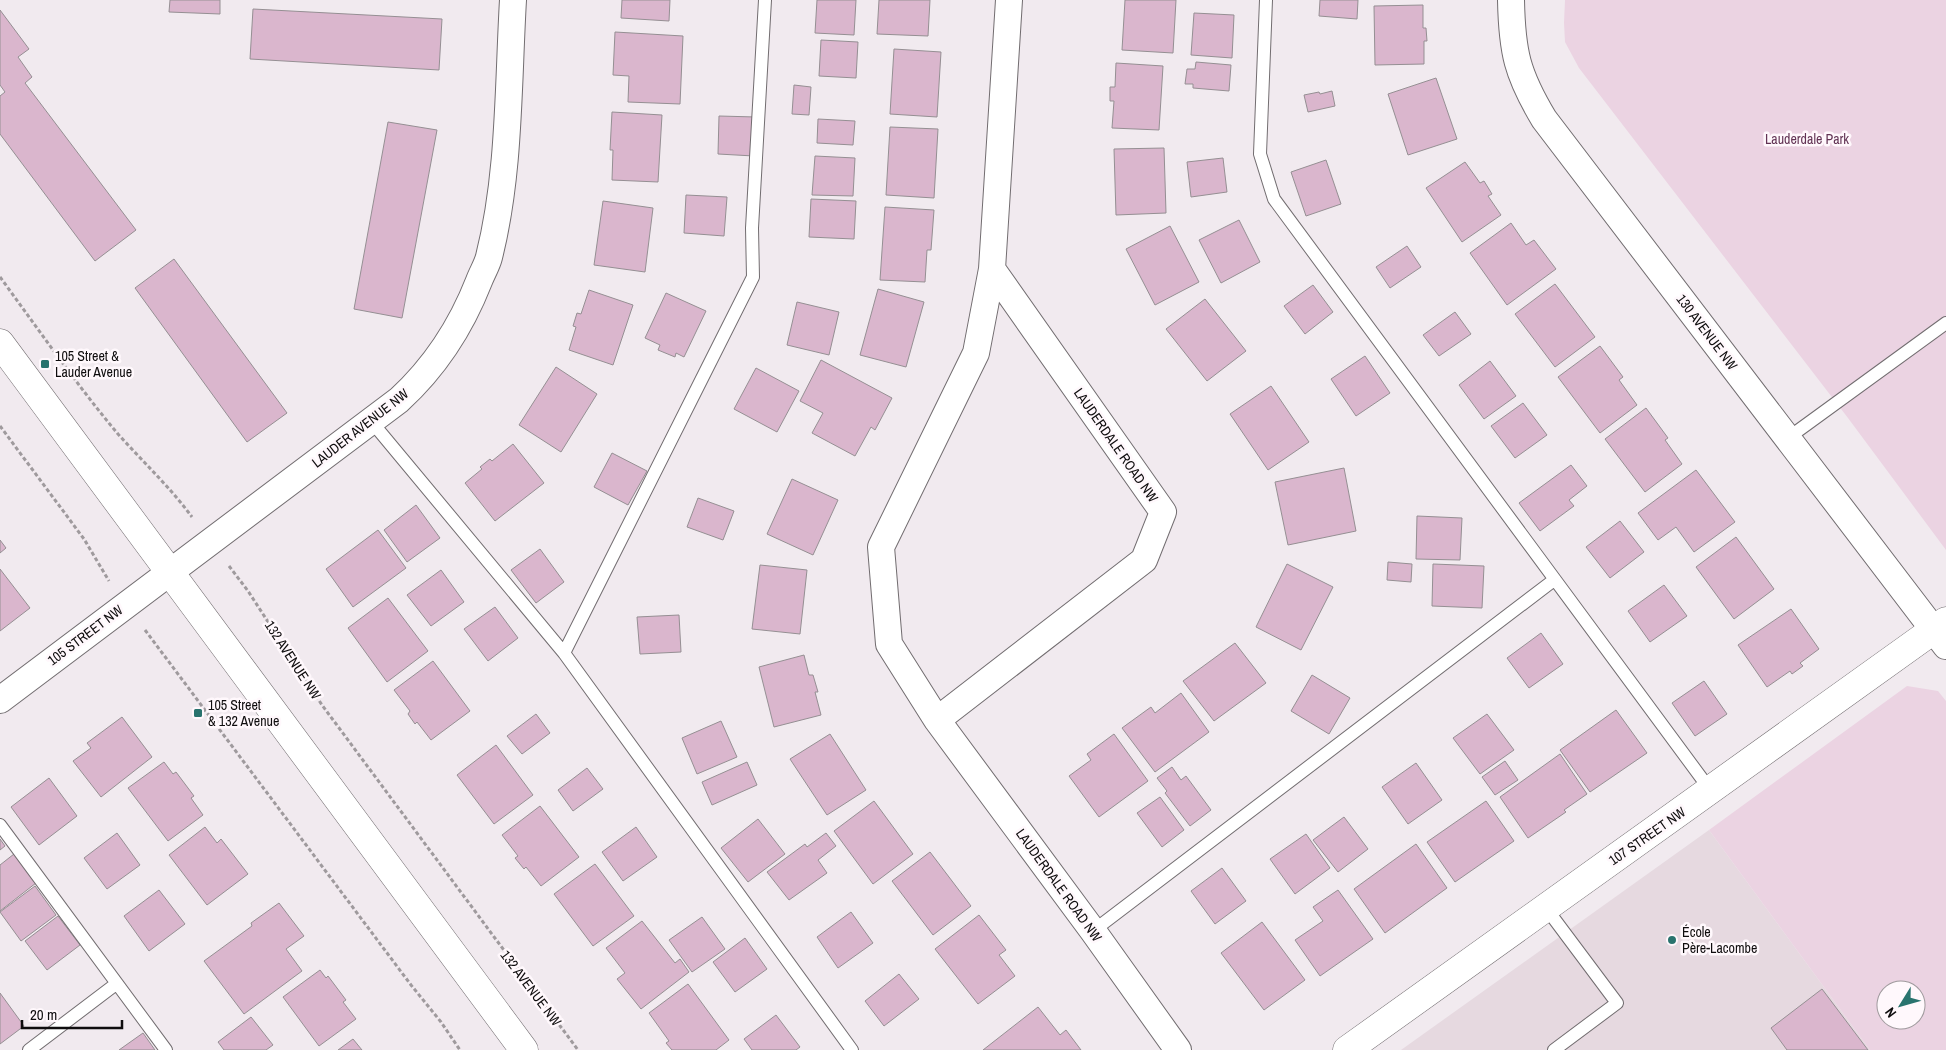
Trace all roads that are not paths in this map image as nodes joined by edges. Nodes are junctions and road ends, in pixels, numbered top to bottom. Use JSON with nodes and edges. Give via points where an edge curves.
{"nodes":[{"id":1,"x":513,"y":0,"type":"edge"},
{"id":2,"x":765,"y":0,"type":"edge"},
{"id":3,"x":1009,"y":0,"type":"edge"},
{"id":4,"x":1266,"y":0,"type":"edge"},
{"id":5,"x":1511,"y":0,"type":"edge"},
{"id":6,"x":992,"y":270,"type":"junction"},
{"id":7,"x":1946,"y":323,"type":"edge"},
{"id":8,"x":0,"y":343,"type":"edge"},
{"id":9,"x":371,"y":421,"type":"junction"},
{"id":10,"x":1788,"y":438,"type":"junction"},
{"id":11,"x":171,"y":571,"type":"junction"},
{"id":12,"x":1554,"y":580,"type":"junction"},
{"id":13,"x":1942,"y":632,"type":"edge"},
{"id":14,"x":564,"y":653,"type":"junction"},
{"id":15,"x":0,"y":700,"type":"edge"},
{"id":16,"x":937,"y":720,"type":"junction"},
{"id":17,"x":1711,"y":791,"type":"junction"},
{"id":18,"x":0,"y":826,"type":"edge"},
{"id":19,"x":1546,"y":908,"type":"junction"},
{"id":20,"x":1093,"y":931,"type":"junction"},
{"id":21,"x":116,"y":984,"type":"junction"},
{"id":22,"x":1356,"y":1047,"type":"edge"},
{"id":23,"x":29,"y":1050,"type":"edge"},
{"id":24,"x":166,"y":1050,"type":"edge"},
{"id":25,"x":524,"y":1050,"type":"edge"},
{"id":26,"x":852,"y":1050,"type":"edge"},
{"id":27,"x":1178,"y":1050,"type":"edge"},
{"id":28,"x":1554,"y":1050,"type":"edge"}],
"edges":[{"from":1,"to":9,"type":"street","name":"LAUDER AVENUE NW","via":[[504,168],[488,258],[471,302],[433,364],[399,400]]},
{"from":2,"to":14,"type":"lane","via":[[752,228],[753,277]]},
{"from":3,"to":6,"type":"street","name":"LAUDERDALE ROAD NW"},
{"from":4,"to":12,"type":"lane","via":[[1260,154],[1274,199]]},
{"from":5,"to":10,"type":"street","name":"130 AVENUE NW","via":[[1513,47],[1518,66],[1527,91],[1544,119]]},
{"from":6,"to":16,"type":"street","name":"LAUDERDALE ROAD NW","via":[[976,353],[880,547],[889,644]]},
{"from":6,"to":16,"type":"street","name":"LAUDERDALE ROAD NW","via":[[1163,512],[1144,560]]},
{"from":7,"to":10,"type":"lane"},
{"from":8,"to":11,"type":"street"},
{"from":9,"to":11,"type":"street","name":"LAUDER AVENUE NW"},
{"from":9,"to":14,"type":"lane"},
{"from":10,"to":13,"type":"street","name":"130 AVENUE NW"},
{"from":11,"to":15,"type":"street","name":"105 STREET NW"},
{"from":11,"to":25,"type":"street"},
{"from":12,"to":17,"type":"lane"},
{"from":12,"to":20,"type":"lane"},
{"from":13,"to":17,"type":"street","name":"107 STREET NW"},
{"from":14,"to":26,"type":"lane"},
{"from":16,"to":20,"type":"street","name":"LAUDERDALE ROAD NW"},
{"from":17,"to":19,"type":"street","name":"107 STREET NW"},
{"from":18,"to":21,"type":"lane"},
{"from":19,"to":22,"type":"street","name":"107 STREET NW"},
{"from":19,"to":28,"type":"lane","via":[[1617,1003]]},
{"from":20,"to":27,"type":"street","name":"LAUDERDALE ROAD NW"},
{"from":21,"to":23,"type":"lane"},
{"from":21,"to":24,"type":"lane"}]}
